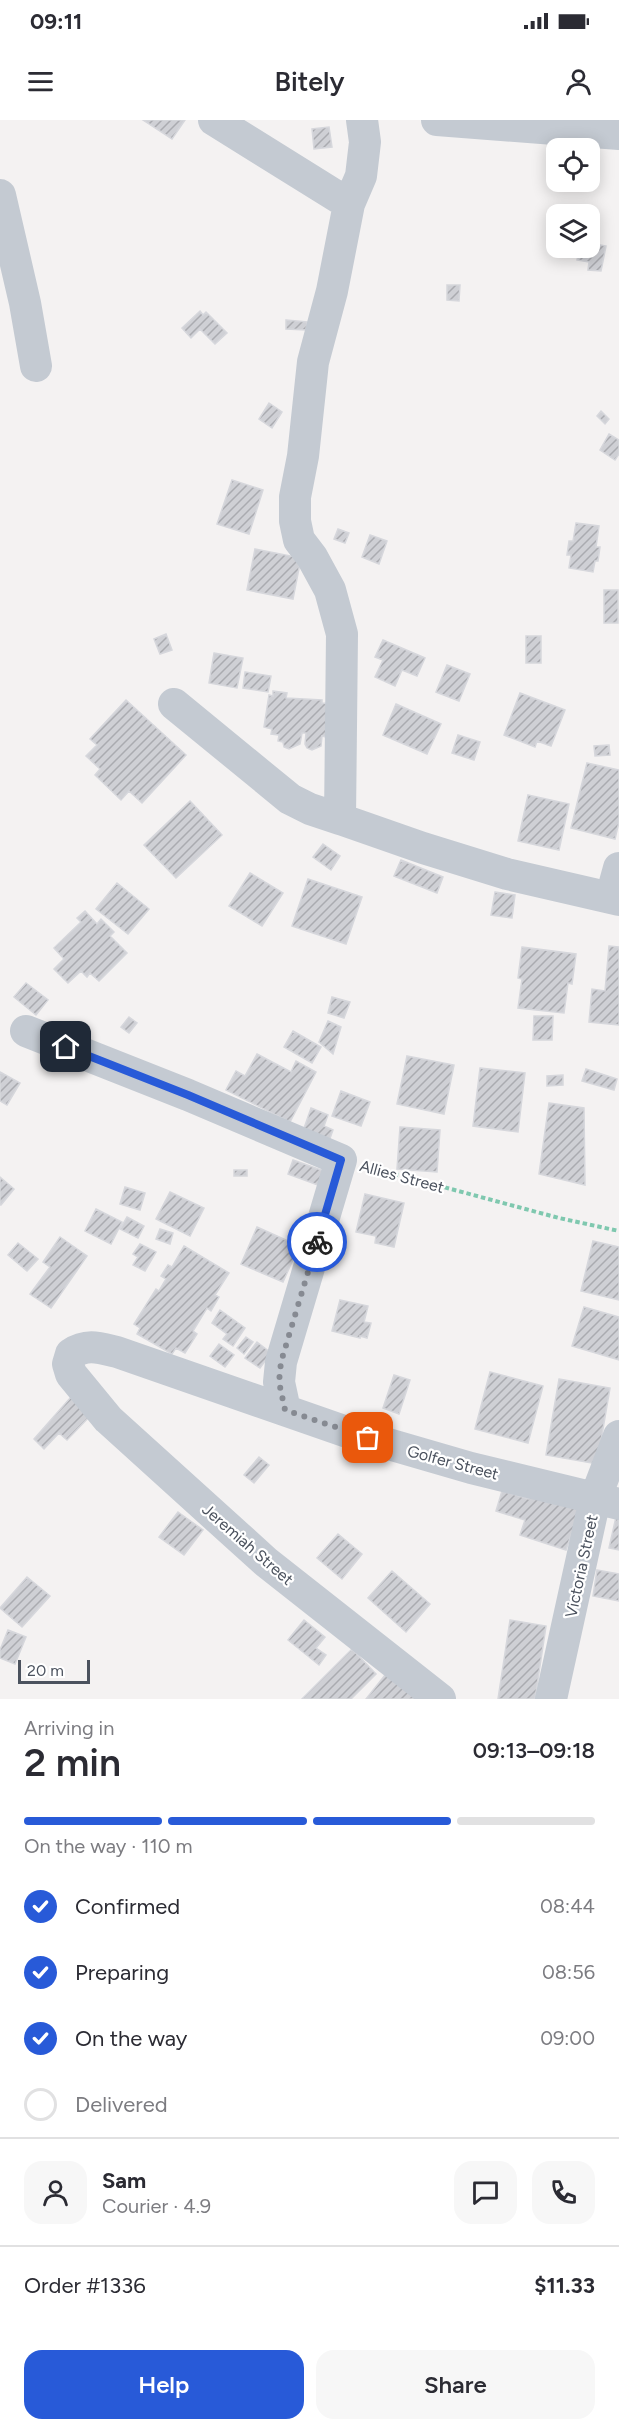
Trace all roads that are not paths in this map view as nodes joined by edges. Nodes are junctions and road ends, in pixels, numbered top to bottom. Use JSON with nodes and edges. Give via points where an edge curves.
{"nodes":[{"id":1,"x":214,"y":120,"type":"edge"},
{"id":2,"x":362,"y":120,"type":"edge"},
{"id":3,"x":437,"y":120,"type":"edge"},
{"id":4,"x":619,"y":134,"type":"edge"},
{"id":5,"x":0,"y":195,"type":"edge"},
{"id":6,"x":349,"y":204,"type":"junction"},
{"id":7,"x":36,"y":366,"type":"dead end"},
{"id":8,"x":174,"y":704,"type":"dead end"},
{"id":9,"x":340,"y":819,"type":"junction"},
{"id":10,"x":619,"y":868,"type":"edge"},
{"id":11,"x":615,"y":899,"type":"edge"},
{"id":12,"x":26,"y":1031,"type":"dead end"},
{"id":13,"x":71,"y":1374,"type":"joint"},
{"id":14,"x":285,"y":1410,"type":"junction"},
{"id":15,"x":619,"y":1436,"type":"edge"},
{"id":16,"x":607,"y":1502,"type":"edge"},
{"id":17,"x":440,"y":1699,"type":"edge"},
{"id":18,"x":551,"y":1699,"type":"edge"}],
"edges":[{"from":1,"to":6,"type":"street"},
{"from":2,"to":6,"type":"street","via":[[365,142],[361,176]]},
{"from":3,"to":4,"type":"street"},
{"from":5,"to":7,"type":"street"},
{"from":6,"to":9,"type":"street","via":[[313,362],[294,520],[299,540],[330,590],[342,634]]},
{"from":8,"to":9,"type":"street","via":[[290,799]]},
{"from":9,"to":11,"type":"street","via":[[507,874]]},
{"from":10,"to":11,"type":"street"},
{"from":12,"to":14,"type":"street","name":"Allies Street","via":[[341,1160],[281,1362],[279,1382]]},
{"from":13,"to":14,"type":"street","name":"Golfer Street","via":[[71,1354],[93,1346]]},
{"from":13,"to":17,"type":"street","name":"Jeremiah Street","via":[[108,1419],[266,1562]]},
{"from":14,"to":16,"type":"street","name":"Golfer Street","via":[[471,1468]]},
{"from":15,"to":16,"type":"street","name":"Victoria Street"},
{"from":16,"to":18,"type":"street","name":"Victoria Street"}]}
